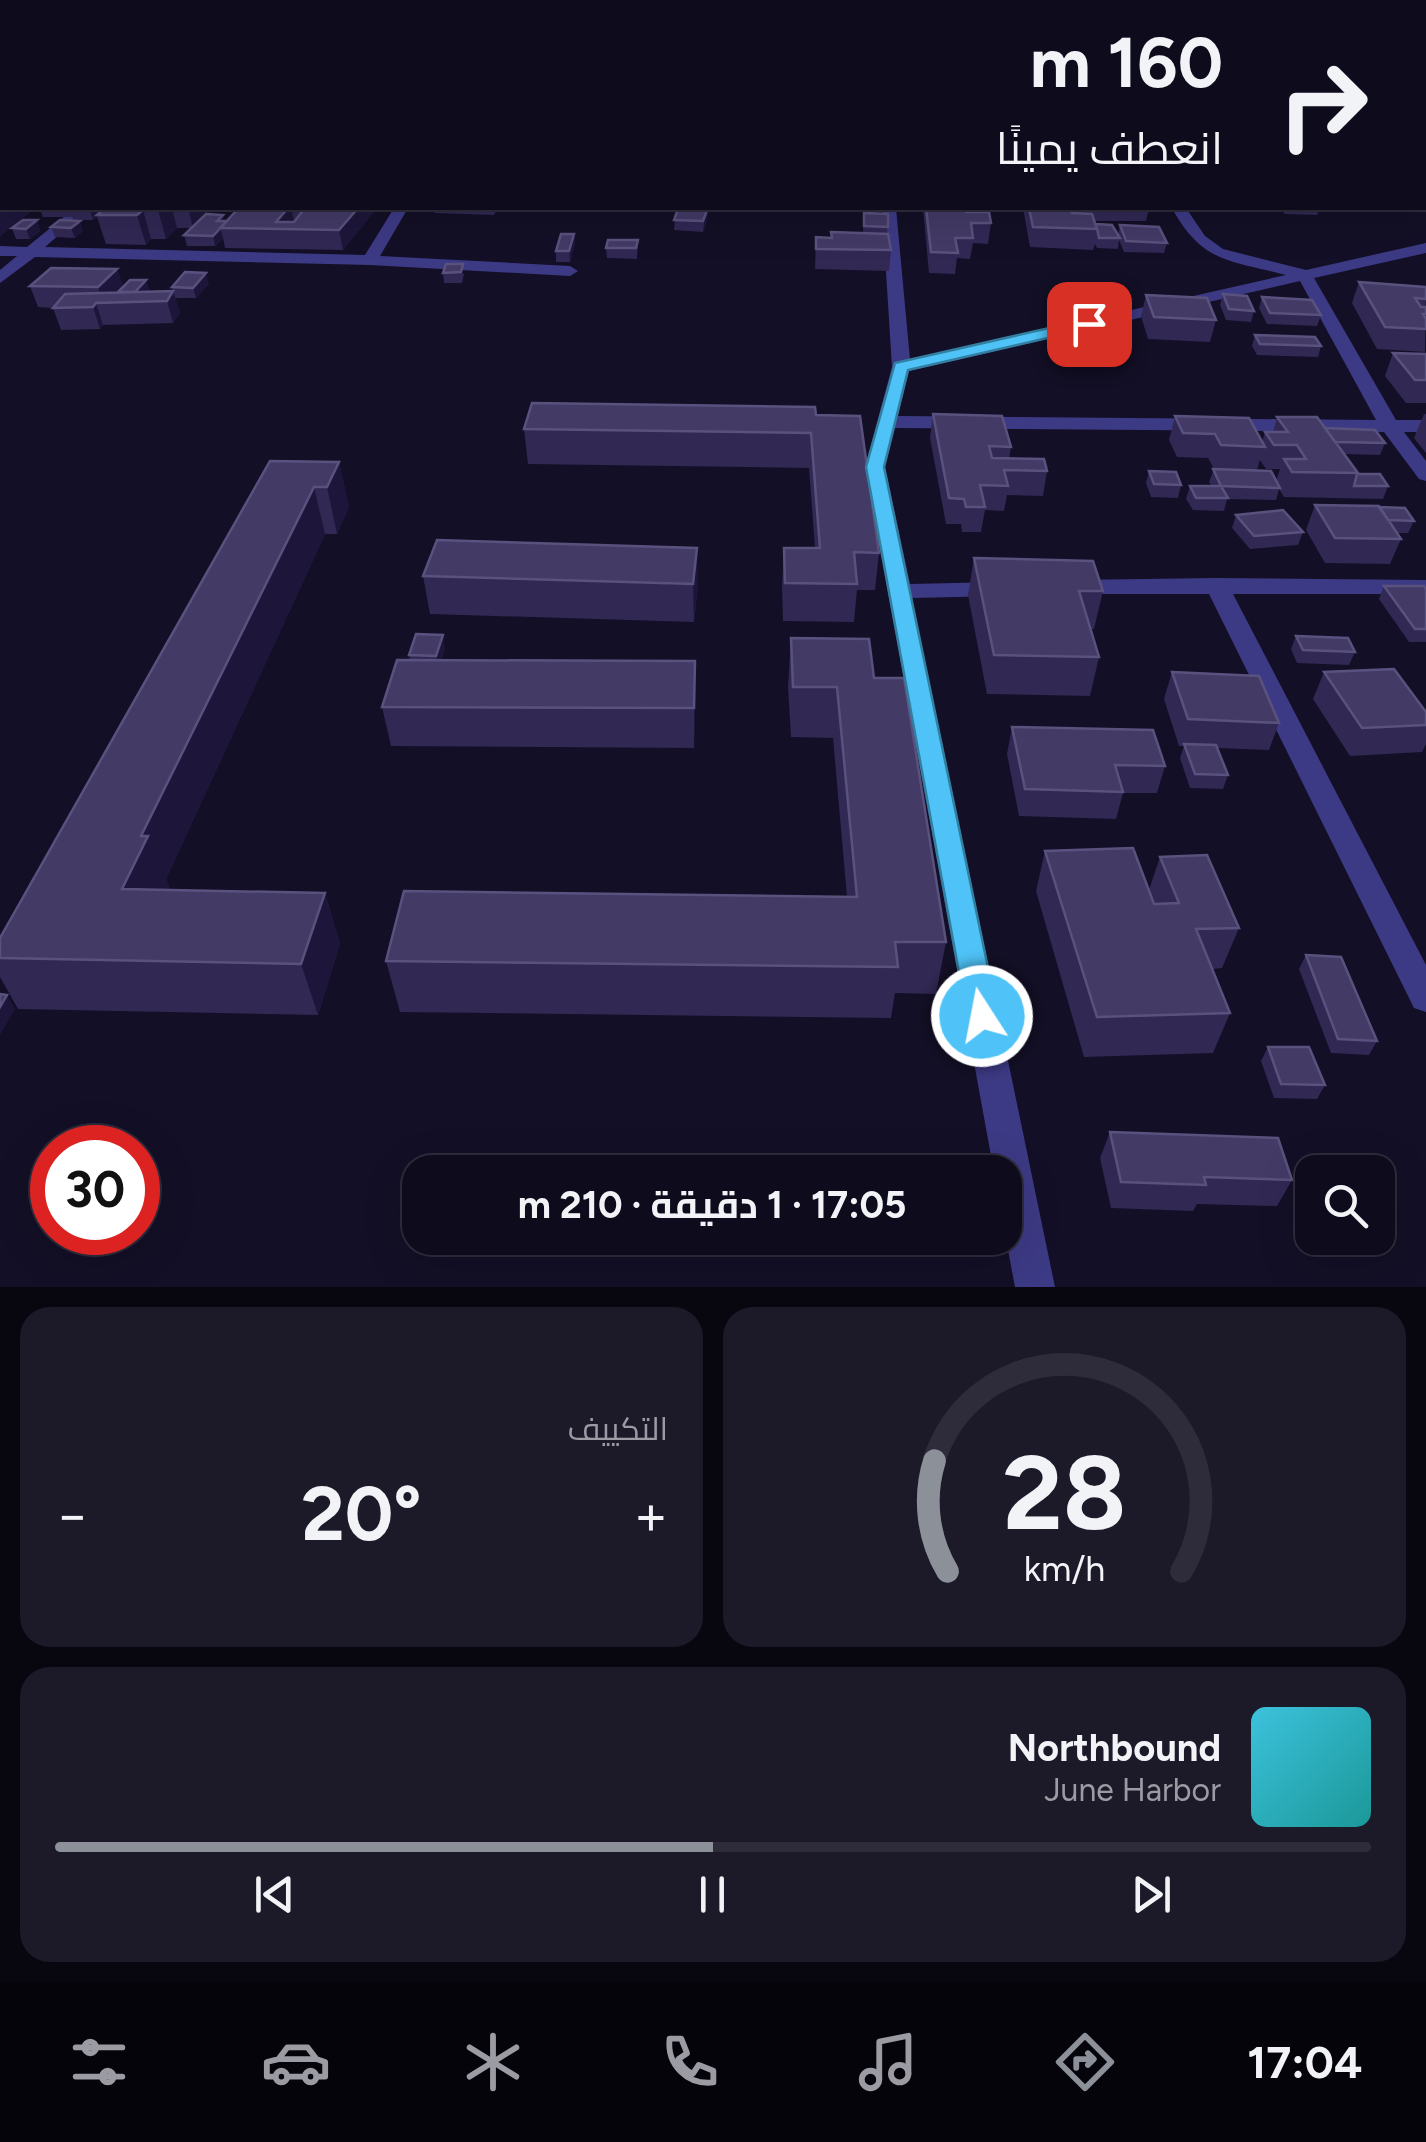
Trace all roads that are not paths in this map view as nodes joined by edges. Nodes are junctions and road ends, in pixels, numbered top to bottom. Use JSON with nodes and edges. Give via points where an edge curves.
{"nodes":[{"id":1,"x":81,"y":210,"type":"edge"},
{"id":2,"x":400,"y":210,"type":"edge"},
{"id":3,"x":889,"y":210,"type":"edge"},
{"id":4,"x":1180,"y":210,"type":"edge"},
{"id":5,"x":1426,"y":248,"type":"edge"},
{"id":6,"x":0,"y":251,"type":"edge"},
{"id":7,"x":31,"y":252,"type":"junction"},
{"id":8,"x":370,"y":260,"type":"junction"},
{"id":9,"x":570,"y":271,"type":"dead end"},
{"id":10,"x":1304,"y":274,"type":"junction"},
{"id":11,"x":0,"y":278,"type":"edge"},
{"id":12,"x":900,"y":367,"type":"junction"},
{"id":13,"x":886,"y":422,"type":"junction"},
{"id":14,"x":1389,"y":426,"type":"junction"},
{"id":15,"x":1426,"y":426,"type":"edge"},
{"id":16,"x":1426,"y":475,"type":"edge"},
{"id":17,"x":1216,"y":585,"type":"junction"},
{"id":18,"x":1426,"y":587,"type":"edge"},
{"id":19,"x":899,"y":591,"type":"junction"},
{"id":20,"x":1426,"y":998,"type":"edge"},
{"id":21,"x":1035,"y":1287,"type":"edge"}],
"edges":[{"from":1,"to":7,"type":"street"},
{"from":2,"to":8,"type":"street"},
{"from":3,"to":12,"type":"street"},
{"from":4,"to":10,"type":"street","via":[[1200,240],[1218,252]]},
{"from":5,"to":10,"type":"street"},
{"from":6,"to":7,"type":"street"},
{"from":7,"to":8,"type":"street"},
{"from":7,"to":11,"type":"street"},
{"from":8,"to":9,"type":"street"},
{"from":10,"to":12,"type":"street"},
{"from":10,"to":14,"type":"street"},
{"from":12,"to":13,"type":"street"},
{"from":13,"to":14,"type":"street"},
{"from":13,"to":19,"type":"street","via":[[875,467]]},
{"from":14,"to":15,"type":"street"},
{"from":14,"to":16,"type":"street"},
{"from":17,"to":18,"type":"street"},
{"from":17,"to":19,"type":"street"},
{"from":17,"to":20,"type":"street"},
{"from":19,"to":21,"type":"street"}]}
